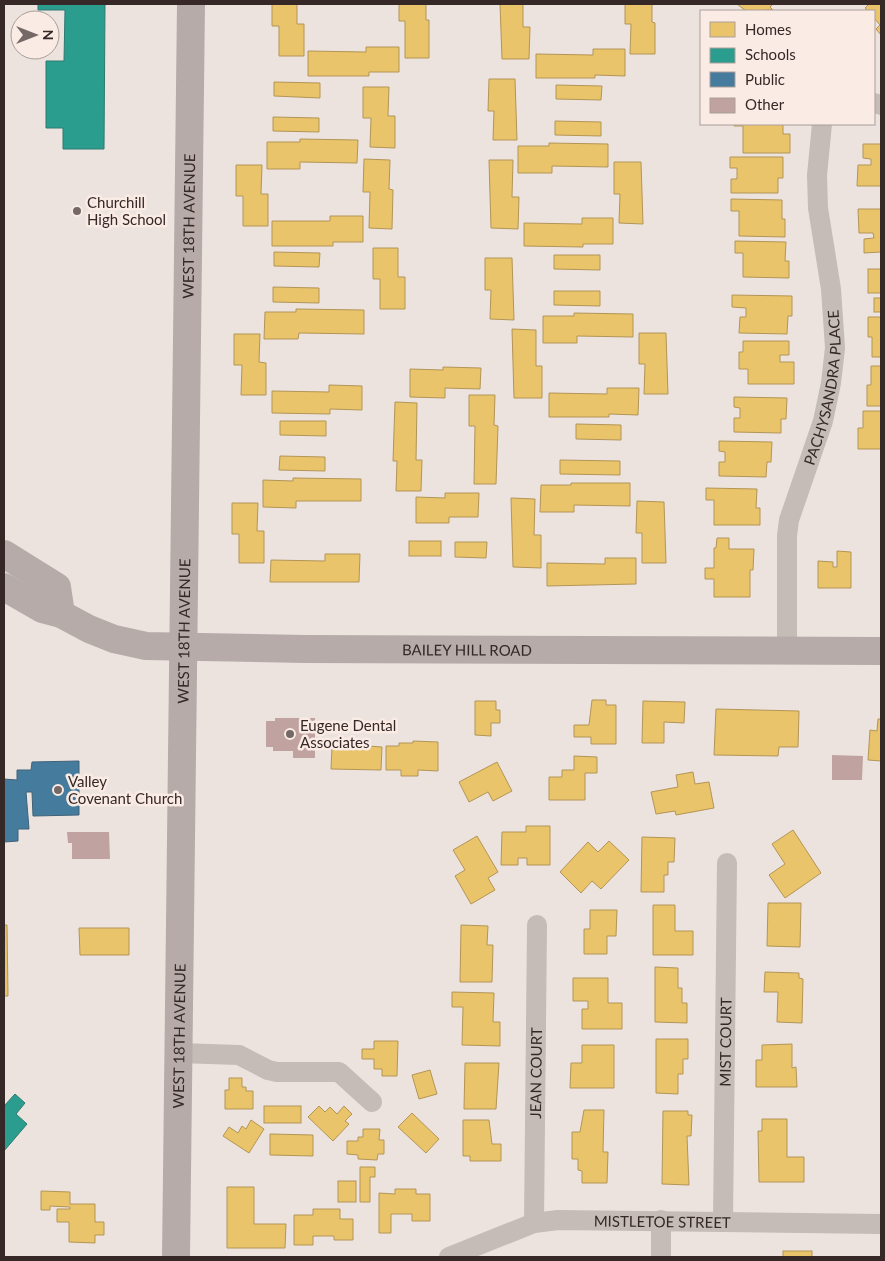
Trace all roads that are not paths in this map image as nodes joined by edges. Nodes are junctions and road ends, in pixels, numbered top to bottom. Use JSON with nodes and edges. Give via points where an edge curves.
{"nodes":[{"id":1,"x":191,"y":4,"type":"edge"},
{"id":2,"x":822,"y":125,"type":"edge"},
{"id":3,"x":4,"y":554,"type":"edge"},
{"id":4,"x":4,"y":587,"type":"edge"},
{"id":5,"x":61,"y":614,"type":"junction"},
{"id":6,"x":183,"y":648,"type":"junction"},
{"id":7,"x":787,"y":650,"type":"junction"},
{"id":8,"x":881,"y":651,"type":"edge"},
{"id":9,"x":727,"y":863,"type":"dead end"},
{"id":10,"x":537,"y":924,"type":"dead end"},
{"id":11,"x":178,"y":1053,"type":"junction"},
{"id":12,"x":372,"y":1102,"type":"dead end"},
{"id":13,"x":661,"y":1220,"type":"junction"},
{"id":14,"x":723,"y":1221,"type":"junction"},
{"id":15,"x":534,"y":1223,"type":"junction"},
{"id":16,"x":881,"y":1224,"type":"edge"},
{"id":17,"x":176,"y":1257,"type":"edge"},
{"id":18,"x":449,"y":1257,"type":"edge"},
{"id":19,"x":661,"y":1257,"type":"edge"}],
"edges":[{"from":1,"to":6,"type":"main road","name":"WEST 18TH AVENUE"},
{"from":2,"to":7,"type":"street","name":"PACHYSANDRA PLACE","via":[[818,208],[831,289],[835,348],[828,403],[789,520]]},
{"from":3,"to":5,"type":"main road","via":[[57,587]]},
{"from":4,"to":5,"type":"main road","name":"BAILEY HILL ROAD","via":[[42,609]]},
{"from":5,"to":6,"type":"main road","name":"BAILEY HILL ROAD","via":[[89,630],[114,639],[146,646]]},
{"from":6,"to":7,"type":"main road","name":"BAILEY HILL ROAD"},
{"from":6,"to":11,"type":"main road","name":"WEST 18TH AVENUE"},
{"from":7,"to":8,"type":"main road","name":"BAILEY HILL ROAD"},
{"from":9,"to":14,"type":"street","name":"MIST COURT"},
{"from":10,"to":15,"type":"street","name":"JEAN COURT"},
{"from":11,"to":12,"type":"street","via":[[239,1054],[277,1072],[339,1072]]},
{"from":11,"to":17,"type":"main road","name":"WEST 18TH AVENUE"},
{"from":13,"to":14,"type":"street","name":"MISTLETOE STREET"},
{"from":13,"to":15,"type":"street","name":"MISTLETOE STREET"},
{"from":13,"to":19,"type":"street"},
{"from":14,"to":16,"type":"street","name":"MISTLETOE STREET"},
{"from":15,"to":18,"type":"street","name":"MISTLETOE STREET"}]}
